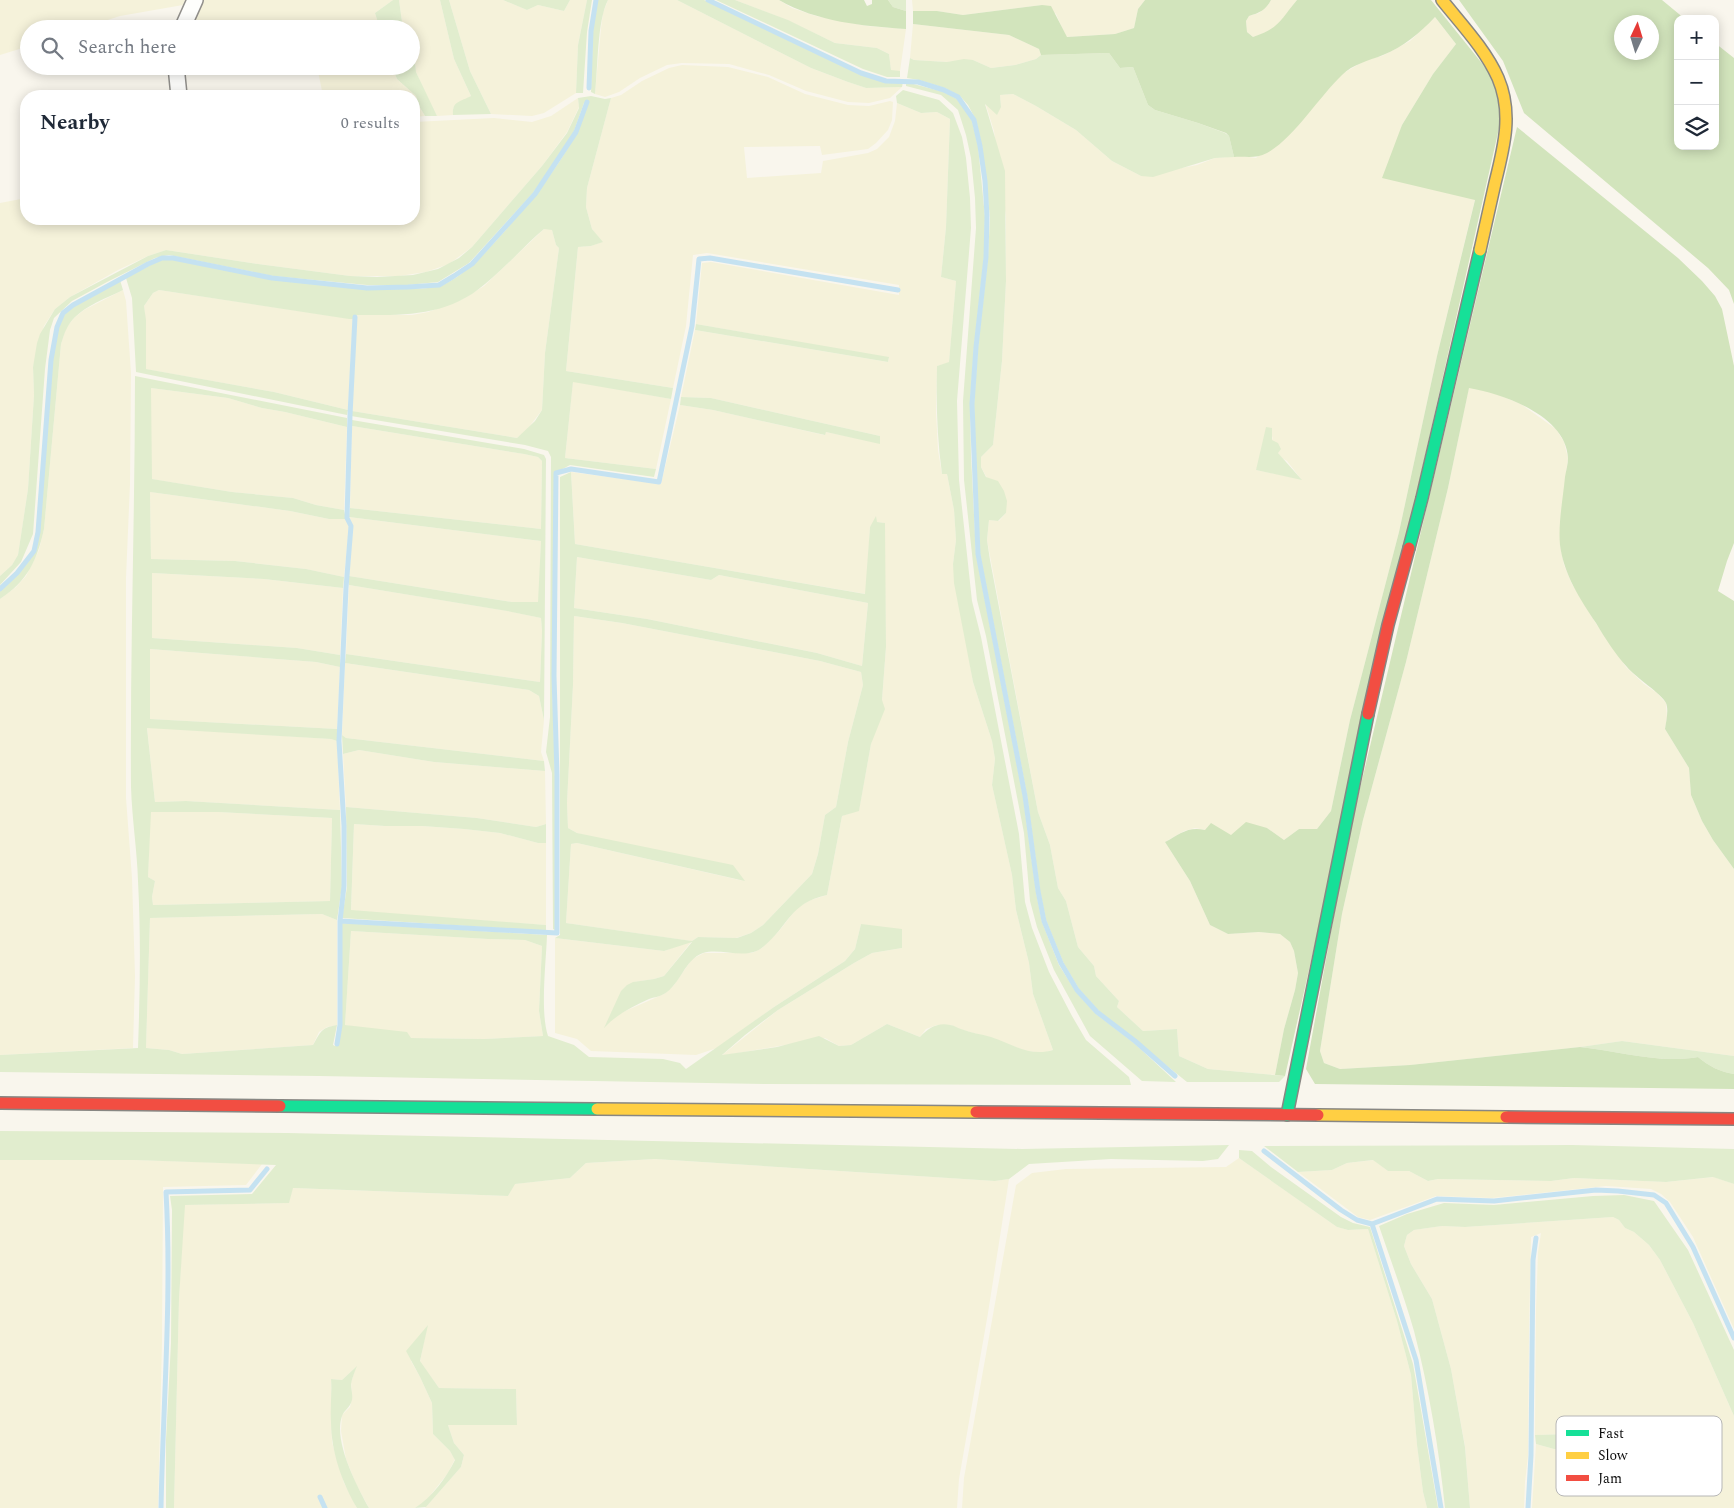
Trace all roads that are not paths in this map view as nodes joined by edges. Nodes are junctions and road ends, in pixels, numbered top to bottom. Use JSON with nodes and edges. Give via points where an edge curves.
{"nodes":[{"id":1,"x":195,"y":0,"type":"edge"},
{"id":2,"x":1442,"y":0,"type":"edge"},
{"id":3,"x":186,"y":20,"type":"edge"},
{"id":4,"x":177,"y":75,"type":"edge"},
{"id":5,"x":178,"y":90,"type":"edge"},
{"id":6,"x":0,"y":1103,"type":"edge"},
{"id":7,"x":1287,"y":1115,"type":"junction"},
{"id":8,"x":1734,"y":1119,"type":"edge"}],
"edges":[{"from":1,"to":3,"type":"street"},
{"from":2,"to":7,"type":"main road","via":[[1490,61],[1499,79],[1506,100],[1506,138],[1369,709]]},
{"from":4,"to":5,"type":"street"},
{"from":6,"to":7,"type":"main road"},
{"from":7,"to":8,"type":"main road"}]}
